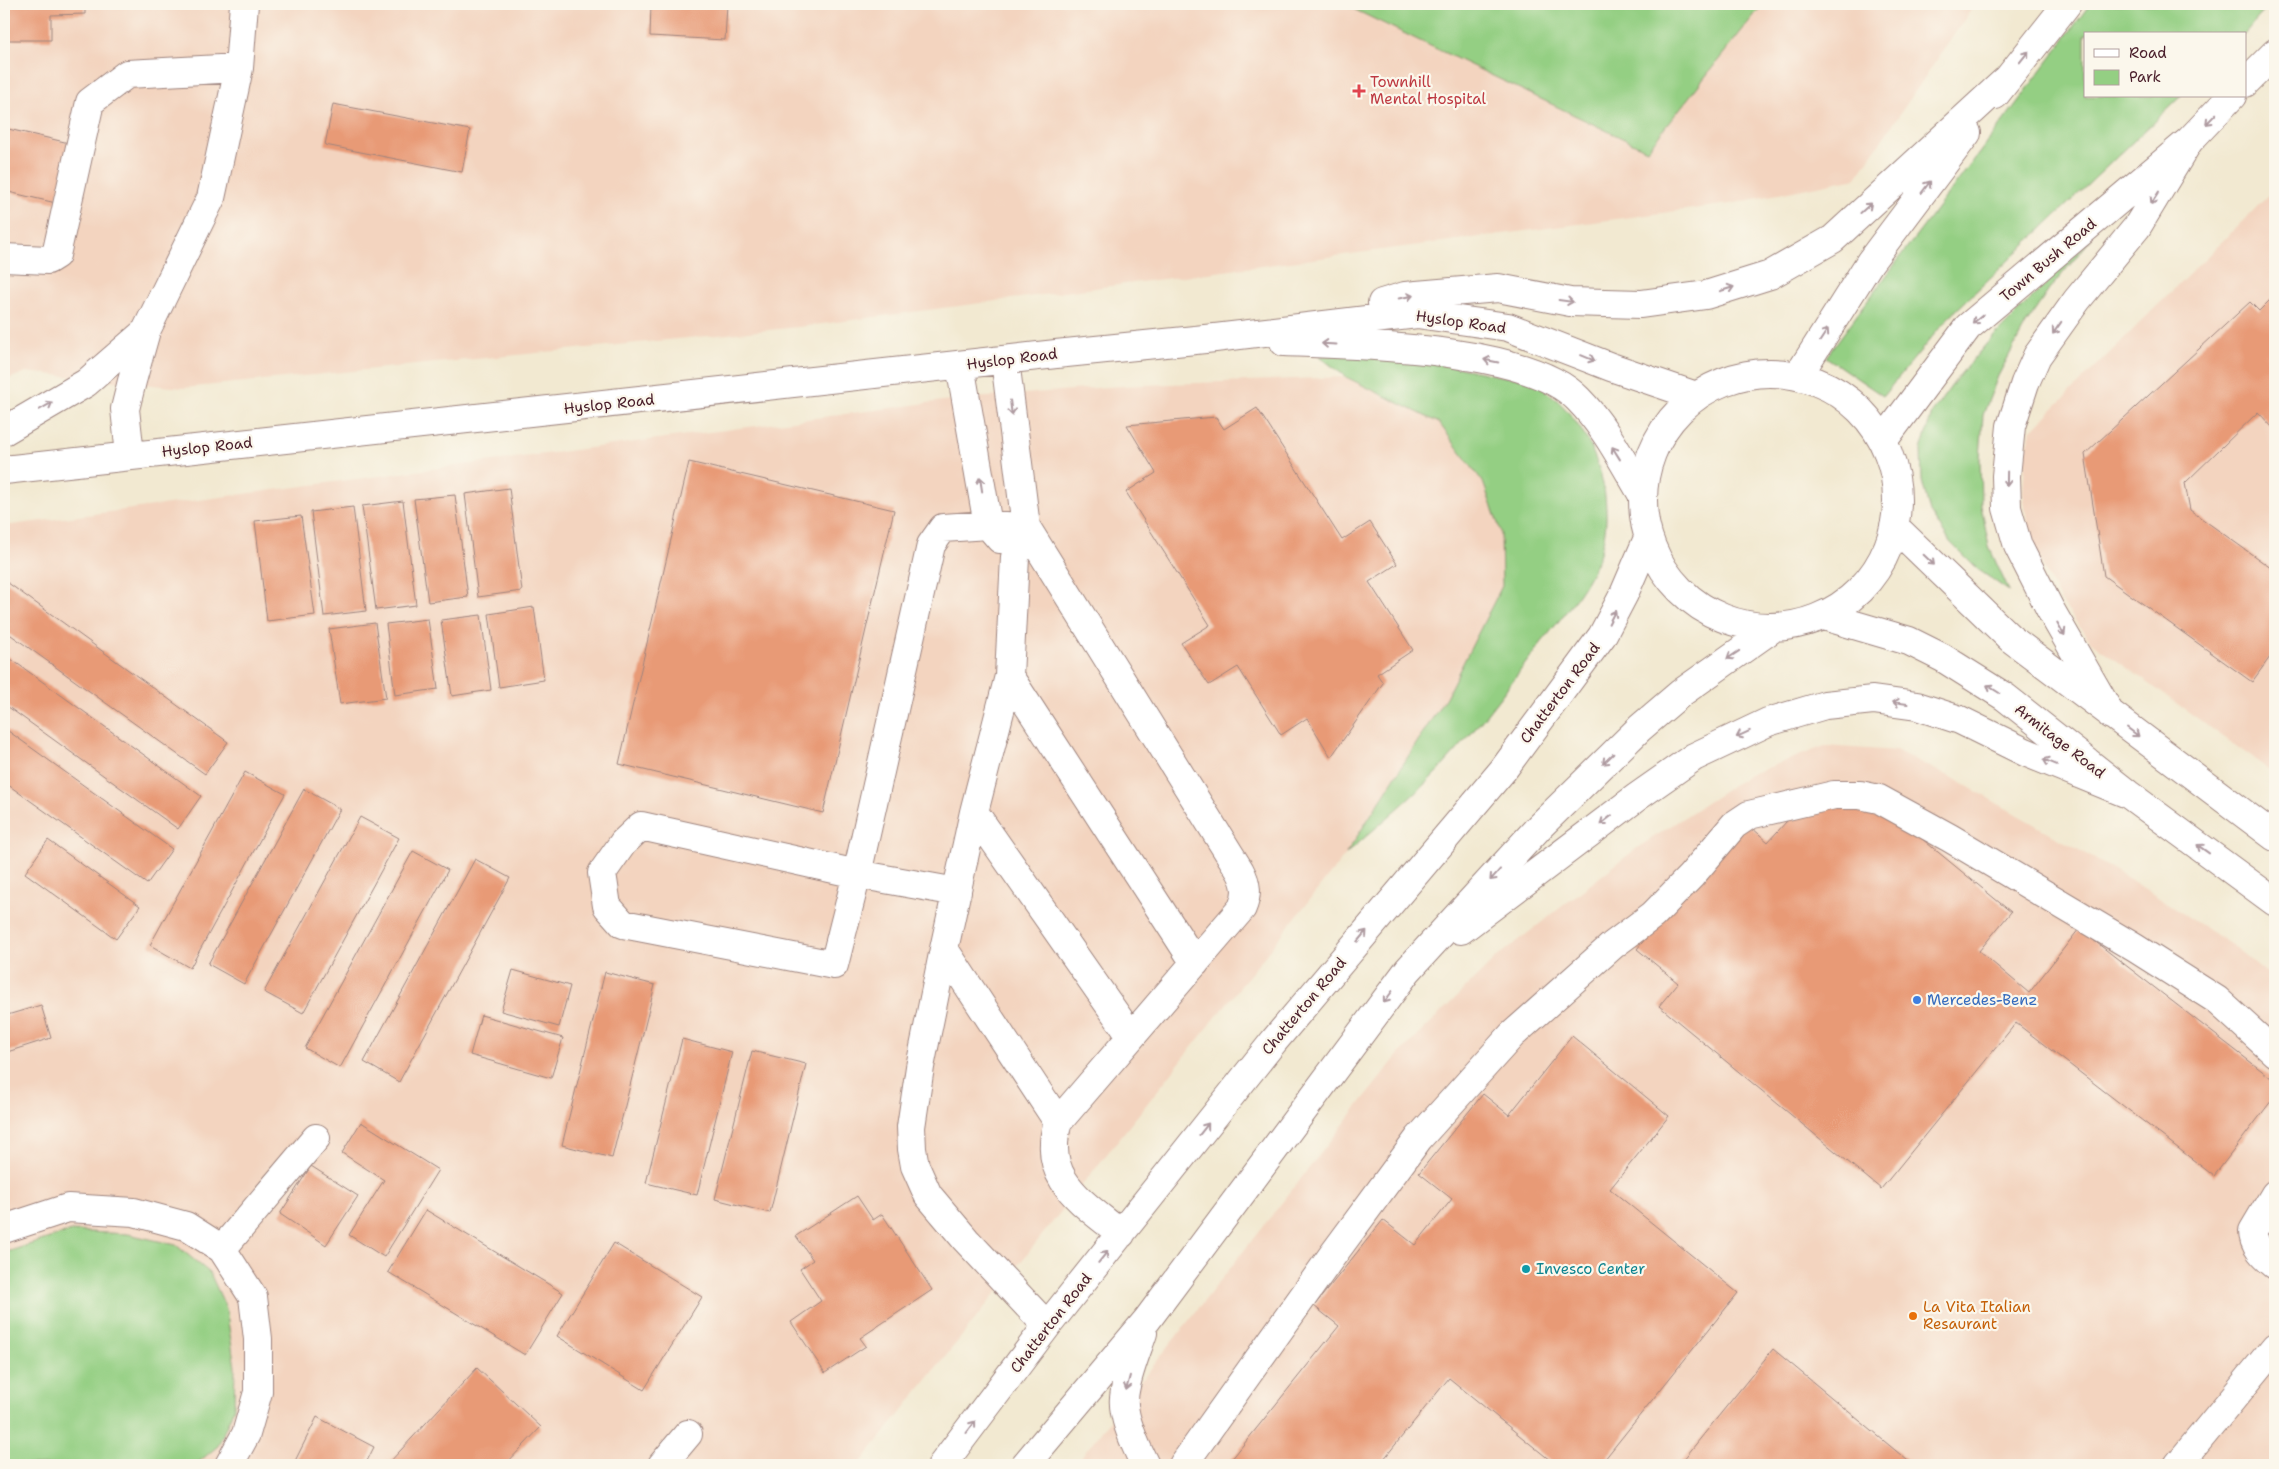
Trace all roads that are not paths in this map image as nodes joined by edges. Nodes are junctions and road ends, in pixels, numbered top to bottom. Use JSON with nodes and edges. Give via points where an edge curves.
{"nodes":[{"id":1,"x":244,"y":4,"type":"edge"},
{"id":2,"x":2068,"y":4,"type":"edge"},
{"id":3,"x":2275,"y":53,"type":"edge"},
{"id":4,"x":239,"y":68,"type":"junction"},
{"id":5,"x":2006,"y":81,"type":"junction"},
{"id":6,"x":2246,"y":82,"type":"edge"},
{"id":7,"x":2230,"y":98,"type":"edge"},
{"id":8,"x":2189,"y":141,"type":"junction"},
{"id":9,"x":4,"y":258,"type":"edge"},
{"id":10,"x":1309,"y":326,"type":"junction"},
{"id":11,"x":146,"y":331,"type":"junction"},
{"id":12,"x":1215,"y":338,"type":"junction"},
{"id":13,"x":1004,"y":360,"type":"junction"},
{"id":14,"x":960,"y":365,"type":"junction"},
{"id":15,"x":1798,"y":376,"type":"junction"},
{"id":16,"x":1696,"y":396,"type":"junction"},
{"id":17,"x":4,"y":431,"type":"edge"},
{"id":18,"x":1883,"y":442,"type":"junction"},
{"id":19,"x":130,"y":455,"type":"junction"},
{"id":20,"x":4,"y":470,"type":"edge"},
{"id":21,"x":1642,"y":494,"type":"junction"},
{"id":22,"x":988,"y":525,"type":"junction"},
{"id":23,"x":1894,"y":526,"type":"junction"},
{"id":24,"x":1026,"y":527,"type":"junction"},
{"id":25,"x":1648,"y":538,"type":"junction"},
{"id":26,"x":1015,"y":556,"type":"junction"},
{"id":27,"x":1824,"y":616,"type":"junction"},
{"id":28,"x":1774,"y":628,"type":"junction"},
{"id":29,"x":1009,"y":676,"type":"junction"},
{"id":30,"x":2111,"y":715,"type":"junction"},
{"id":31,"x":2128,"y":794,"type":"junction"},
{"id":32,"x":974,"y":812,"type":"junction"},
{"id":33,"x":2275,"y":837,"type":"edge"},
{"id":34,"x":857,"y":874,"type":"junction"},
{"id":35,"x":957,"y":892,"type":"junction"},
{"id":36,"x":2275,"y":902,"type":"edge"},
{"id":37,"x":944,"y":949,"type":"junction"},
{"id":38,"x":1194,"y":963,"type":"junction"},
{"id":39,"x":1408,"y":970,"type":"junction"},
{"id":40,"x":1131,"y":1036,"type":"junction"},
{"id":41,"x":2275,"y":1053,"type":"edge"},
{"id":42,"x":1058,"y":1122,"type":"junction"},
{"id":43,"x":316,"y":1138,"type":"dead end"},
{"id":44,"x":2275,"y":1194,"type":"edge"},
{"id":45,"x":4,"y":1229,"type":"edge"},
{"id":46,"x":1121,"y":1234,"type":"junction"},
{"id":47,"x":222,"y":1249,"type":"junction"},
{"id":48,"x":2275,"y":1265,"type":"edge"},
{"id":49,"x":1147,"y":1320,"type":"junction"},
{"id":50,"x":1047,"y":1326,"type":"junction"},
{"id":51,"x":2275,"y":1347,"type":"edge"},
{"id":52,"x":688,"y":1434,"type":"dead end"},
{"id":53,"x":229,"y":1465,"type":"edge"},
{"id":54,"x":662,"y":1465,"type":"edge"},
{"id":55,"x":942,"y":1465,"type":"edge"},
{"id":56,"x":1025,"y":1465,"type":"edge"},
{"id":57,"x":1145,"y":1465,"type":"edge"},
{"id":58,"x":1183,"y":1465,"type":"edge"},
{"id":59,"x":2178,"y":1465,"type":"edge"}],
"edges":[{"from":1,"to":4,"type":"street"},
{"from":5,"to":2,"type":"street","one_way":true},
{"from":3,"to":6,"type":"street"},
{"from":4,"to":9,"type":"street","via":[[127,74],[90,102],[56,255],[48,260]]},
{"from":4,"to":11,"type":"street","via":[[211,198]]},
{"from":10,"to":5,"type":"street","one_way":true,"via":[[1405,296],[1498,288],[1570,302],[1641,304],[1706,295],[1770,275],[1833,239]]},
{"from":15,"to":5,"type":"street","one_way":true,"via":[[1870,262]]},
{"from":7,"to":8,"type":"street","name":"Town Bush Road","one_way":true},
{"from":8,"to":18,"type":"street","name":"Town Bush Road","one_way":true,"via":[[1968,327]]},
{"from":8,"to":30,"type":"street","one_way":true,"via":[[2137,227],[2077,300],[2038,356],[2011,426],[2006,476],[2007,508],[2018,546]]},
{"from":10,"to":12,"type":"street","name":"Hyslop Road"},
{"from":10,"to":16,"type":"street","name":"Hyslop Road","one_way":true,"via":[[1417,314],[1508,327]]},
{"from":17,"to":11,"type":"street","one_way":true,"via":[[86,383]]},
{"from":11,"to":19,"type":"street","via":[[125,409]]},
{"from":12,"to":13,"type":"street","name":"Hyslop Road"},
{"from":21,"to":12,"type":"street","name":"Hyslop Road","one_way":true,"via":[[1597,422],[1577,398],[1552,381],[1508,364],[1460,355],[1372,346]]},
{"from":13,"to":14,"type":"street","name":"Hyslop Road"},
{"from":13,"to":24,"type":"street","one_way":true},
{"from":14,"to":19,"type":"street","name":"Hyslop Road"},
{"from":22,"to":14,"type":"street","one_way":true},
{"from":15,"to":16,"type":"street","via":[[1771,372],[1744,375],[1719,383]]},
{"from":15,"to":18,"type":"street","via":[[1824,385],[1847,399]]},
{"from":16,"to":21,"type":"street","via":[[1674,415],[1658,439],[1647,466]]},
{"from":18,"to":23,"type":"street","via":[[1893,469],[1897,497]]},
{"from":19,"to":20,"type":"street","name":"Hyslop Road"},
{"from":21,"to":25,"type":"street"},
{"from":22,"to":24,"type":"street"},
{"from":22,"to":26,"type":"street"},
{"from":22,"to":34,"type":"street","via":[[943,528],[931,545]]},
{"from":23,"to":27,"type":"street","via":[[1886,554],[1870,580],[1849,601]]},
{"from":23,"to":30,"type":"street","one_way":true,"via":[[2010,638]]},
{"from":24,"to":26,"type":"street"},
{"from":24,"to":38,"type":"street","via":[[1244,880],[1246,894],[1242,908]]},
{"from":25,"to":28,"type":"street","via":[[1662,568],[1683,594],[1709,613],[1740,624]]},
{"from":46,"to":25,"type":"street","name":"Chatterton Road","one_way":true,"via":[[1280,1034],[1503,770],[1602,636]]},
{"from":26,"to":29,"type":"street"},
{"from":27,"to":28,"type":"street","via":[[1799,625]]},
{"from":31,"to":27,"type":"street","name":"Armitage Road","one_way":true,"via":[[2005,697],[1943,658],[1909,641]]},
{"from":28,"to":39,"type":"street","one_way":true,"via":[[1681,693],[1640,728],[1540,826]]},
{"from":29,"to":32,"type":"street"},
{"from":29,"to":38,"type":"street"},
{"from":30,"to":33,"type":"street","one_way":true},
{"from":36,"to":31,"type":"street","name":"Armitage Road","one_way":true},
{"from":31,"to":39,"type":"street","one_way":true,"via":[[2025,752],[1960,720],[1917,706],[1874,700],[1825,705],[1768,722],[1694,757]]},
{"from":32,"to":35,"type":"street"},
{"from":32,"to":40,"type":"street"},
{"from":34,"to":34,"type":"street","via":[[640,826],[623,843],[602,873],[607,906],[623,924],[834,965]]},
{"from":34,"to":35,"type":"street"},
{"from":35,"to":37,"type":"street"},
{"from":37,"to":42,"type":"street"},
{"from":37,"to":50,"type":"street","via":[[911,1127],[915,1166],[928,1195]]},
{"from":38,"to":40,"type":"street"},
{"from":39,"to":49,"type":"street","one_way":true},
{"from":40,"to":42,"type":"street"},
{"from":41,"to":58,"type":"street","via":[[2217,1000],[2144,953],[1879,799],[1860,794],[1834,794],[1749,815],[1734,826],[1653,915],[1613,945],[1512,1035],[1419,1138]]},
{"from":42,"to":46,"type":"street","via":[[1052,1148],[1054,1165],[1061,1178]]},
{"from":43,"to":47,"type":"street"},
{"from":44,"to":48,"type":"street","via":[[2256,1222],[2253,1236],[2261,1251]]},
{"from":45,"to":47,"type":"street","via":[[68,1208],[134,1212],[186,1226]]},
{"from":50,"to":46,"type":"street","name":"Chatterton Road","one_way":true},
{"from":47,"to":53,"type":"street","via":[[253,1297],[258,1339],[258,1392],[246,1434]]},
{"from":49,"to":56,"type":"street"},
{"from":49,"to":57,"type":"street","one_way":true,"via":[[1124,1399],[1130,1429]]},
{"from":55,"to":50,"type":"street","name":"Chatterton Road","one_way":true},
{"from":51,"to":59,"type":"street"},
{"from":52,"to":54,"type":"street"}]}
